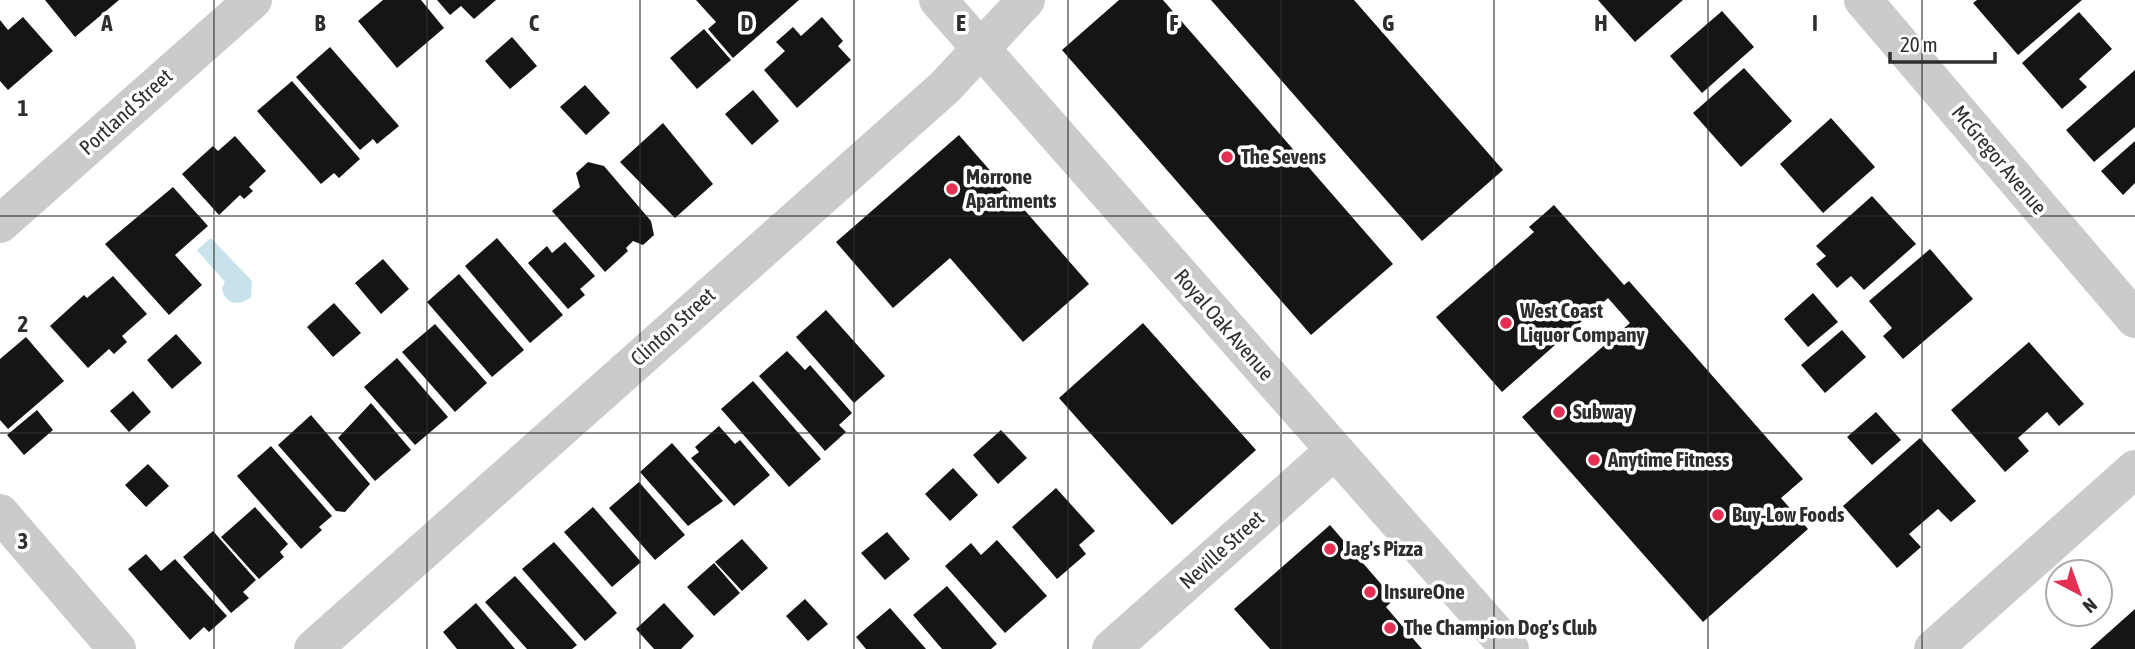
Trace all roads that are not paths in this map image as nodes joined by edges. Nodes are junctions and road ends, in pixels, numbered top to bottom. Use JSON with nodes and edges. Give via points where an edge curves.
{"nodes":[{"id":1,"x":253,"y":0,"type":"edge"},
{"id":2,"x":938,"y":0,"type":"edge"},
{"id":3,"x":1026,"y":0,"type":"edge"},
{"id":4,"x":1863,"y":0,"type":"edge"},
{"id":5,"x":980,"y":47,"type":"junction"},
{"id":6,"x":0,"y":224,"type":"edge"},
{"id":7,"x":2135,"y":319,"type":"edge"},
{"id":8,"x":1334,"y":451,"type":"junction"},
{"id":9,"x":2135,"y":470,"type":"edge"},
{"id":10,"x":0,"y":513,"type":"edge"},
{"id":11,"x":117,"y":649,"type":"edge"},
{"id":12,"x":313,"y":649,"type":"edge"},
{"id":13,"x":1111,"y":649,"type":"edge"},
{"id":14,"x":1510,"y":649,"type":"edge"},
{"id":15,"x":1933,"y":649,"type":"edge"}],
"edges":[{"from":1,"to":6,"type":"street","name":"Portland Street"},
{"from":2,"to":5,"type":"street","name":"Royal Oak Avenue"},
{"from":3,"to":5,"type":"street","name":"Clinton Street"},
{"from":4,"to":7,"type":"street","name":"McGregor Avenue"},
{"from":5,"to":8,"type":"street","name":"Royal Oak Avenue"},
{"from":5,"to":12,"type":"street","name":"Clinton Street","via":[[945,88]]},
{"from":8,"to":13,"type":"street","name":"Neville Street"},
{"from":8,"to":14,"type":"street","name":"Royal Oak Avenue"},
{"from":9,"to":15,"type":"street"},
{"from":10,"to":11,"type":"street"}]}
